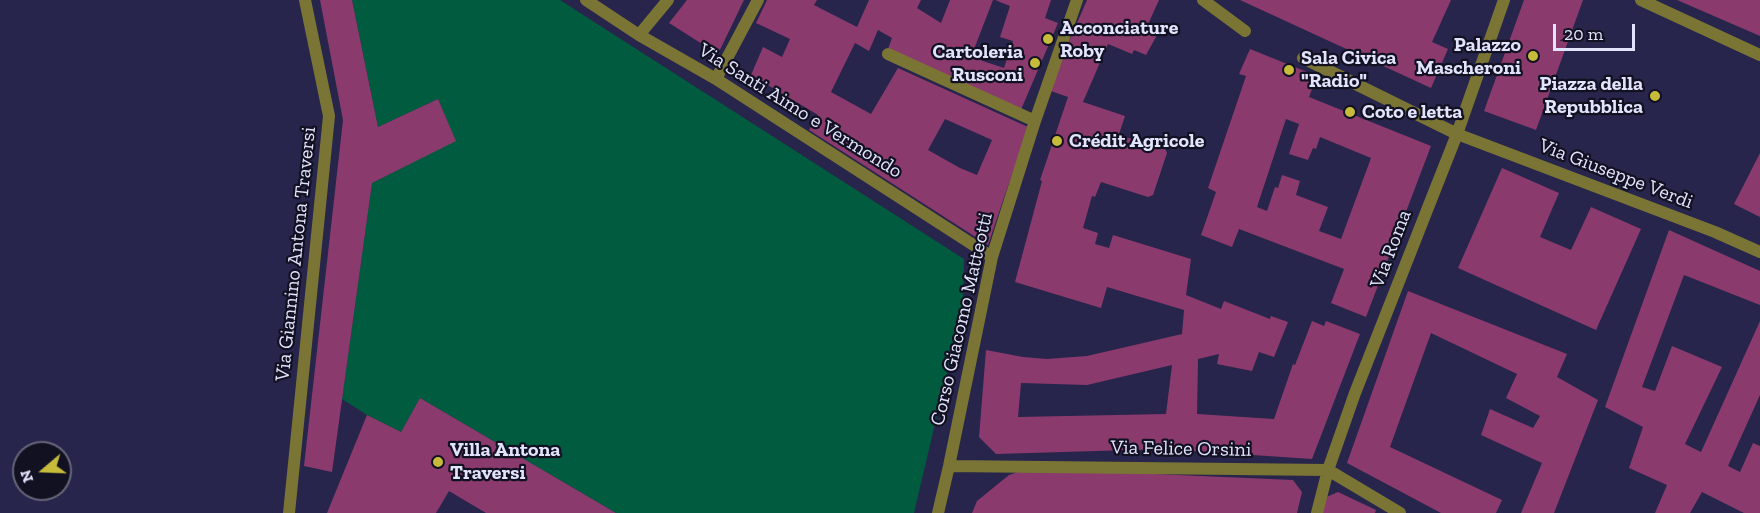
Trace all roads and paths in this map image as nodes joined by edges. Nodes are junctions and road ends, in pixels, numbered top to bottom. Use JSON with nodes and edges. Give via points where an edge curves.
{"nodes":[{"id":1,"x":305,"y":0,"type":"edge"},
{"id":2,"x":586,"y":0,"type":"edge"},
{"id":3,"x":668,"y":0,"type":"edge"},
{"id":4,"x":758,"y":0,"type":"edge"},
{"id":5,"x":1077,"y":0,"type":"edge"},
{"id":6,"x":1203,"y":0,"type":"edge"},
{"id":7,"x":1504,"y":0,"type":"edge"},
{"id":8,"x":1641,"y":0,"type":"edge"},
{"id":9,"x":1245,"y":31,"type":"dead end"},
{"id":10,"x":639,"y":35,"type":"junction"},
{"id":11,"x":888,"y":54,"type":"dead end"},
{"id":12,"x":1760,"y":55,"type":"edge"},
{"id":13,"x":1303,"y":58,"type":"dead end"},
{"id":14,"x":716,"y":79,"type":"junction"},
{"id":15,"x":1035,"y":121,"type":"junction"},
{"id":16,"x":1457,"y":134,"type":"junction"},
{"id":17,"x":1760,"y":252,"type":"edge"},
{"id":18,"x":992,"y":257,"type":"junction"},
{"id":19,"x":949,"y":466,"type":"junction"},
{"id":20,"x":1328,"y":470,"type":"junction"},
{"id":21,"x":289,"y":513,"type":"edge"},
{"id":22,"x":938,"y":513,"type":"edge"},
{"id":23,"x":1317,"y":513,"type":"edge"},
{"id":24,"x":1400,"y":513,"type":"edge"}],
"edges":[{"from":1,"to":21,"type":"street","name":"Via Giannino Antona Traversi","via":[[329,116]]},
{"from":2,"to":10,"type":"street","name":"Via Santi Aimo e Vermondo"},
{"from":3,"to":10,"type":"street"},
{"from":4,"to":14,"type":"street"},
{"from":5,"to":15,"type":"street","name":"Corso Giacomo Matteotti"},
{"from":6,"to":9,"type":"street"},
{"from":7,"to":16,"type":"street","name":"Via Roma"},
{"from":8,"to":12,"type":"street"},
{"from":10,"to":14,"type":"street","name":"Via Santi Aimo e Vermondo"},
{"from":11,"to":15,"type":"street"},
{"from":13,"to":16,"type":"street","name":"Via Giuseppe Verdi"},
{"from":14,"to":18,"type":"street","name":"Via Santi Aimo e Vermondo"},
{"from":15,"to":18,"type":"street","name":"Corso Giacomo Matteotti"},
{"from":16,"to":17,"type":"street","name":"Via Giuseppe Verdi"},
{"from":16,"to":20,"type":"street","name":"Via Roma"},
{"from":18,"to":19,"type":"street","name":"Corso Giacomo Matteotti"},
{"from":19,"to":20,"type":"street","name":"Via Felice Orsini"},
{"from":19,"to":22,"type":"street","name":"Corso Giacomo Matteotti"},
{"from":20,"to":23,"type":"street","name":"Via Roma"},
{"from":20,"to":24,"type":"street"}]}
